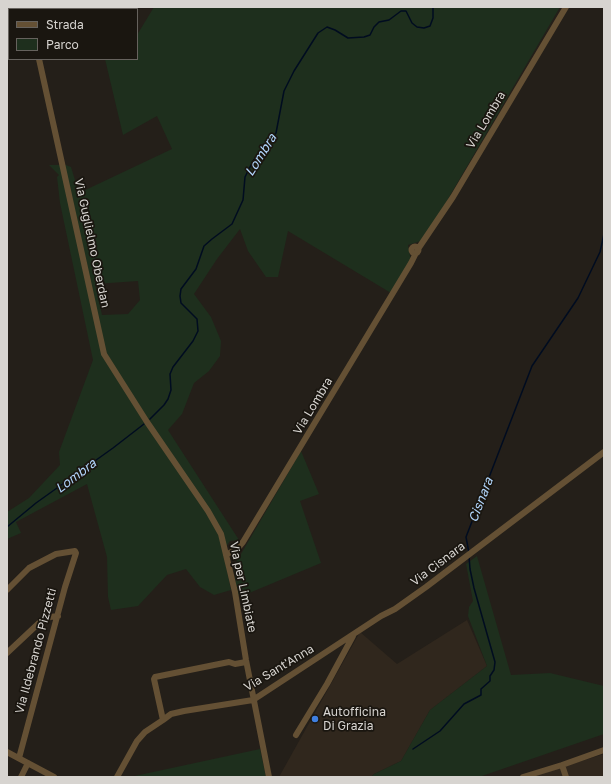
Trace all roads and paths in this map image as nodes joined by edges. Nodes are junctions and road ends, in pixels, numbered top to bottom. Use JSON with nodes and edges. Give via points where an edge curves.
{"nodes":[{"id":1,"x":566,"y":7,"type":"edge"},
{"id":2,"x":39,"y":60,"type":"edge"},
{"id":3,"x":147,"y":422,"type":"joint"},
{"id":4,"x":604,"y":452,"type":"edge"},
{"id":5,"x":226,"y":555,"type":"junction"},
{"id":6,"x":7,"y":590,"type":"edge"},
{"id":7,"x":58,"y":616,"type":"junction"},
{"id":8,"x":353,"y":635,"type":"junction"},
{"id":9,"x":338,"y":644,"type":"joint"},
{"id":10,"x":7,"y":653,"type":"edge"},
{"id":11,"x":246,"y":662,"type":"junction"},
{"id":12,"x":253,"y":700,"type":"junction"},
{"id":13,"x":163,"y":720,"type":"junction"},
{"id":14,"x":296,"y":735,"type":"dead end"},
{"id":15,"x":604,"y":750,"type":"edge"},
{"id":16,"x":7,"y":752,"type":"edge"},
{"id":17,"x":18,"y":758,"type":"junction"},
{"id":18,"x":28,"y":763,"type":"junction"},
{"id":19,"x":562,"y":765,"type":"junction"},
{"id":20,"x":21,"y":777,"type":"edge"},
{"id":21,"x":54,"y":777,"type":"edge"},
{"id":22,"x":117,"y":777,"type":"edge"},
{"id":23,"x":269,"y":777,"type":"edge"},
{"id":24,"x":523,"y":777,"type":"edge"},
{"id":25,"x":566,"y":777,"type":"edge"}],
"edges":[{"from":1,"to":5,"type":"street","name":"Via Lombra","via":[[457,190],[416,250],[412,263],[243,542]]},
{"from":2,"to":3,"type":"street","name":"Via Guglielmo Oberdan","via":[[104,354]]},
{"from":3,"to":5,"type":"street","name":"Via per Limbiate","via":[[208,511],[220,534]]},
{"from":4,"to":8,"type":"street","name":"Via Cisnara","via":[[463,560],[395,609]]},
{"from":5,"to":11,"type":"street","name":"Via per Limbiate","via":[[237,600]]},
{"from":6,"to":7,"type":"street","name":"Via Ildebrando Pizzetti","via":[[29,568],[56,554],[74,551],[76,553]]},
{"from":7,"to":10,"type":"street","via":[[40,622]]},
{"from":7,"to":17,"type":"street","name":"Via Ildebrando Pizzetti"},
{"from":8,"to":9,"type":"street","name":"Via Cisnara"},
{"from":8,"to":14,"type":"street"},
{"from":9,"to":12,"type":"street","name":"Via Sant'Anna"},
{"from":11,"to":12,"type":"street","name":"Via per Limbiate"},
{"from":11,"to":13,"type":"street","via":[[229,662],[155,677]]},
{"from":12,"to":13,"type":"street","name":"Via Sant'Anna","via":[[184,711]]},
{"from":12,"to":23,"type":"street","name":"Via per Limbiate"},
{"from":13,"to":22,"type":"street","name":"Via Sant'Anna","via":[[137,741]]},
{"from":15,"to":19,"type":"street"},
{"from":16,"to":17,"type":"street"},
{"from":17,"to":18,"type":"street"},
{"from":18,"to":20,"type":"street"},
{"from":18,"to":21,"type":"street"},
{"from":19,"to":24,"type":"street"},
{"from":19,"to":25,"type":"street"}]}
